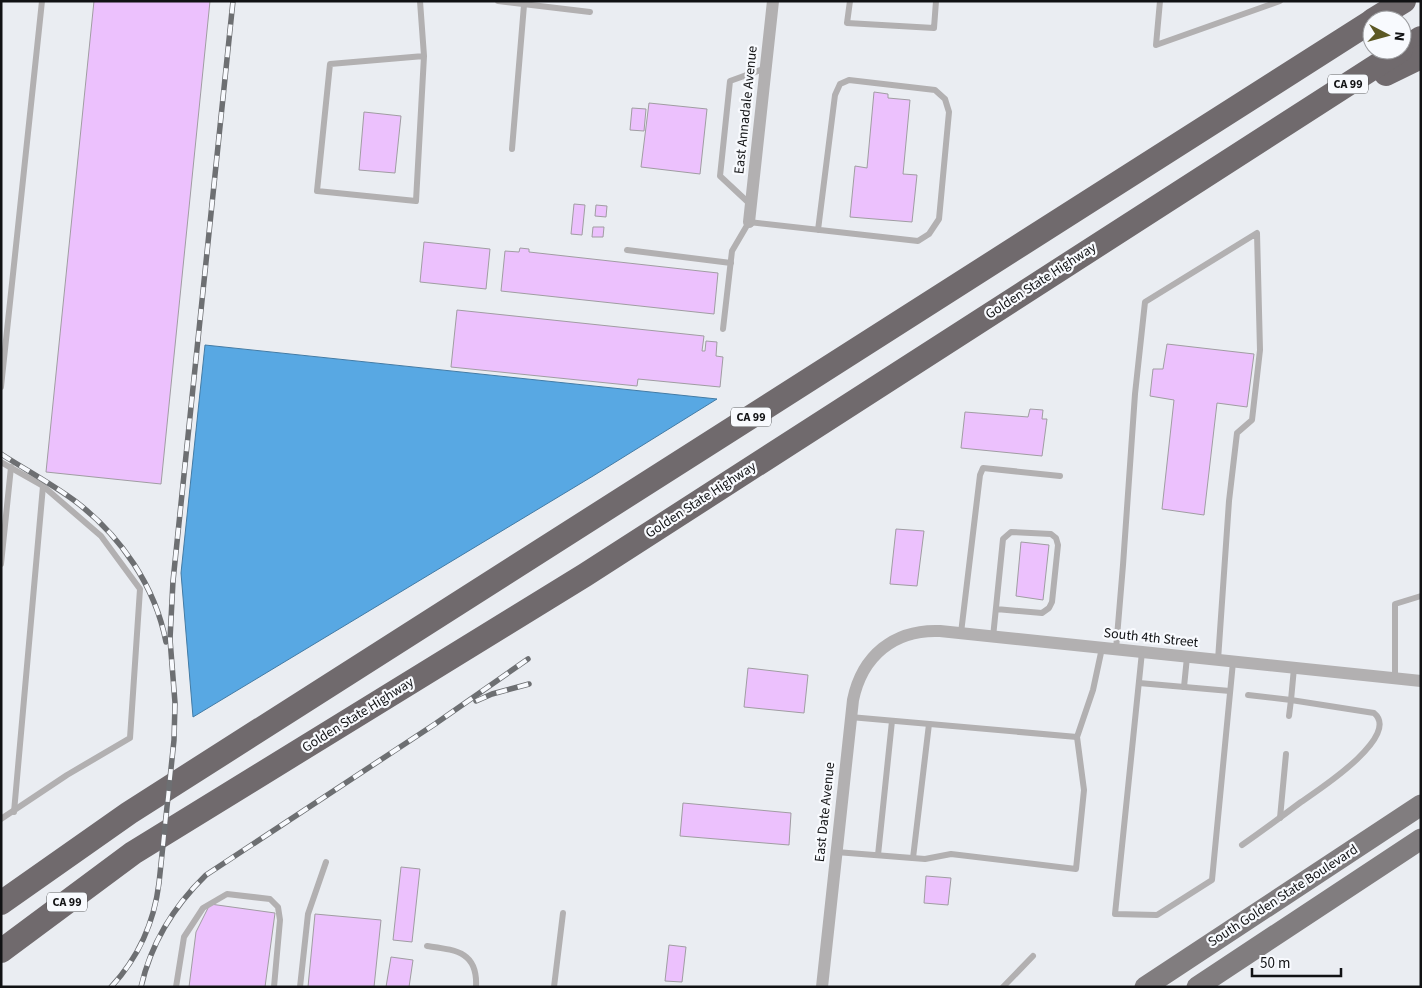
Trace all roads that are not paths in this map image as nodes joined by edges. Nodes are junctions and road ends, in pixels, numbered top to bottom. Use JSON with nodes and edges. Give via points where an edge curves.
{"nodes":[{"id":1,"x":42,"y":1,"type":"edge"},
{"id":2,"x":420,"y":1,"type":"edge"},
{"id":3,"x":498,"y":1,"type":"edge"},
{"id":4,"x":773,"y":1,"type":"edge"},
{"id":5,"x":850,"y":1,"type":"edge"},
{"id":6,"x":936,"y":1,"type":"edge"},
{"id":7,"x":1160,"y":1,"type":"edge"},
{"id":8,"x":1280,"y":1,"type":"edge"},
{"id":9,"x":524,"y":5,"type":"junction"},
{"id":10,"x":590,"y":12,"type":"dead end"},
{"id":11,"x":1362,"y":28,"type":"edge"},
{"id":12,"x":424,"y":56,"type":"junction"},
{"id":13,"x":1421,"y":57,"type":"edge"},
{"id":14,"x":1386,"y":60,"type":"edge"},
{"id":15,"x":766,"y":68,"type":"junction"},
{"id":16,"x":1295,"y":117,"type":"junction"},
{"id":17,"x":512,"y":149,"type":"dead end"},
{"id":18,"x":751,"y":205,"type":"junction"},
{"id":19,"x":750,"y":222,"type":"junction"},
{"id":20,"x":818,"y":230,"type":"junction"},
{"id":21,"x":627,"y":250,"type":"dead end"},
{"id":22,"x":730,"y":263,"type":"junction"},
{"id":23,"x":723,"y":329,"type":"dead end"},
{"id":24,"x":1,"y":387,"type":"edge"},
{"id":25,"x":1,"y":462,"type":"edge"},
{"id":26,"x":10,"y":467,"type":"junction"},
{"id":27,"x":1060,"y":476,"type":"dead end"},
{"id":28,"x":43,"y":486,"type":"junction"},
{"id":29,"x":1,"y":564,"type":"edge"},
{"id":30,"x":1421,"y":596,"type":"edge"},
{"id":31,"x":996,"y":609,"type":"junction"},
{"id":32,"x":961,"y":633,"type":"junction"},
{"id":33,"x":994,"y":636,"type":"junction"},
{"id":34,"x":881,"y":648,"type":"joint"},
{"id":35,"x":1102,"y":648,"type":"junction"},
{"id":36,"x":1116,"y":649,"type":"junction"},
{"id":37,"x":1142,"y":652,"type":"junction"},
{"id":38,"x":1187,"y":657,"type":"junction"},
{"id":39,"x":1218,"y":660,"type":"junction"},
{"id":40,"x":1233,"y":662,"type":"junction"},
{"id":41,"x":1294,"y":668,"type":"junction"},
{"id":42,"x":1395,"y":679,"type":"junction"},
{"id":43,"x":1421,"y":681,"type":"edge"},
{"id":44,"x":1139,"y":683,"type":"junction"},
{"id":45,"x":1184,"y":687,"type":"junction"},
{"id":46,"x":1230,"y":691,"type":"junction"},
{"id":47,"x":1248,"y":695,"type":"dead end"},
{"id":48,"x":1291,"y":700,"type":"junction"},
{"id":49,"x":1289,"y":716,"type":"dead end"},
{"id":50,"x":850,"y":717,"type":"junction"},
{"id":51,"x":892,"y":721,"type":"junction"},
{"id":52,"x":929,"y":724,"type":"junction"},
{"id":53,"x":1077,"y":736,"type":"junction"},
{"id":54,"x":1286,"y":754,"type":"dead end"},
{"id":55,"x":1421,"y":805,"type":"edge"},
{"id":56,"x":14,"y":812,"type":"junction"},
{"id":57,"x":1280,"y":818,"type":"junction"},
{"id":58,"x":1,"y":820,"type":"edge"},
{"id":59,"x":1421,"y":839,"type":"edge"},
{"id":60,"x":1242,"y":845,"type":"dead end"},
{"id":61,"x":836,"y":852,"type":"junction"},
{"id":62,"x":878,"y":855,"type":"junction"},
{"id":63,"x":913,"y":858,"type":"junction"},
{"id":64,"x":326,"y":862,"type":"dead end"},
{"id":65,"x":1,"y":903,"type":"edge"},
{"id":66,"x":563,"y":913,"type":"dead end"},
{"id":67,"x":427,"y":946,"type":"dead end"},
{"id":68,"x":1,"y":951,"type":"edge"},
{"id":69,"x":1033,"y":956,"type":"dead end"},
{"id":70,"x":176,"y":987,"type":"edge"},
{"id":71,"x":274,"y":987,"type":"edge"},
{"id":72,"x":300,"y":987,"type":"edge"},
{"id":73,"x":476,"y":987,"type":"edge"},
{"id":74,"x":554,"y":987,"type":"edge"},
{"id":75,"x":822,"y":987,"type":"edge"},
{"id":76,"x":1003,"y":987,"type":"edge"},
{"id":77,"x":1145,"y":987,"type":"edge"},
{"id":78,"x":1197,"y":987,"type":"edge"}],
"edges":[{"from":1,"to":24,"type":"lane"},
{"from":2,"to":12,"type":"lane"},
{"from":3,"to":9,"type":"lane"},
{"from":4,"to":15,"type":"street","name":"East Annadale Avenue"},
{"from":5,"to":6,"type":"lane","via":[[847,23],[934,28]]},
{"from":7,"to":8,"type":"lane","via":[[1156,45]]},
{"from":9,"to":10,"type":"lane"},
{"from":9,"to":17,"type":"lane"},
{"from":11,"to":65,"type":"highway","number":"CA 99","via":[[129,813]]},
{"from":12,"to":12,"type":"lane","via":[[416,201],[316,191],[330,64]]},
{"from":13,"to":16,"type":"highway"},
{"from":14,"to":16,"type":"highway","name":"Golden State Highway","number":"CA 99"},
{"from":15,"to":18,"type":"street","name":"East Annadale Avenue"},
{"from":15,"to":18,"type":"lane","via":[[730,81],[720,176]]},
{"from":16,"to":68,"type":"highway","name":"Golden State Highway","number":"CA 99","via":[[585,575],[133,853]]},
{"from":18,"to":19,"type":"street","name":"East Annadale Avenue"},
{"from":19,"to":20,"type":"lane"},
{"from":19,"to":22,"type":"lane","via":[[732,251]]},
{"from":20,"to":20,"type":"lane","via":[[918,240],[930,234],[939,219],[949,112],[945,98],[935,90],[849,80],[840,84],[835,95]]},
{"from":21,"to":22,"type":"lane"},
{"from":22,"to":23,"type":"lane"},
{"from":25,"to":26,"type":"lane"},
{"from":26,"to":28,"type":"lane"},
{"from":26,"to":29,"type":"lane"},
{"from":27,"to":32,"type":"lane","via":[[983,468]]},
{"from":28,"to":56,"type":"lane"},
{"from":28,"to":56,"type":"lane","via":[[101,536],[140,589],[130,738],[67,775]]},
{"from":30,"to":42,"type":"lane","via":[[1395,604]]},
{"from":31,"to":31,"type":"lane","via":[[1003,539],[1011,532],[1051,534],[1058,545],[1049,608],[1042,613]]},
{"from":31,"to":33,"type":"lane"},
{"from":32,"to":33,"type":"street","name":"South 4th Street"},
{"from":32,"to":34,"type":"street","name":"South 4th Street","via":[[916,632]]},
{"from":33,"to":35,"type":"street","name":"South 4th Street"},
{"from":34,"to":50,"type":"street","name":"East Date Avenue","via":[[858,679]]},
{"from":35,"to":36,"type":"street","name":"South 4th Street"},
{"from":35,"to":53,"type":"lane","via":[[1093,690]]},
{"from":36,"to":37,"type":"street","name":"South 4th Street"},
{"from":36,"to":39,"type":"lane","via":[[1145,302],[1257,234],[1260,350],[1252,420],[1237,433]]},
{"from":37,"to":38,"type":"street","name":"South 4th Street"},
{"from":37,"to":44,"type":"lane"},
{"from":38,"to":39,"type":"street","name":"South 4th Street"},
{"from":38,"to":45,"type":"lane"},
{"from":39,"to":40,"type":"street","name":"South 4th Street"},
{"from":40,"to":41,"type":"street","name":"South 4th Street"},
{"from":40,"to":46,"type":"lane"},
{"from":41,"to":42,"type":"street","name":"South 4th Street"},
{"from":41,"to":48,"type":"lane"},
{"from":42,"to":43,"type":"street","name":"South 4th Street"},
{"from":44,"to":45,"type":"lane"},
{"from":44,"to":46,"type":"lane","via":[[1115,914],[1157,915],[1212,880]]},
{"from":45,"to":46,"type":"lane"},
{"from":47,"to":48,"type":"lane"},
{"from":48,"to":49,"type":"lane"},
{"from":48,"to":57,"type":"lane","via":[[1374,713],[1380,724],[1374,741],[1348,768]]},
{"from":50,"to":51,"type":"lane"},
{"from":50,"to":61,"type":"street","name":"East Date Avenue"},
{"from":51,"to":52,"type":"lane"},
{"from":51,"to":62,"type":"lane"},
{"from":52,"to":53,"type":"lane"},
{"from":52,"to":63,"type":"lane"},
{"from":53,"to":63,"type":"lane","via":[[1084,790],[1076,869],[951,854]]},
{"from":54,"to":57,"type":"lane"},
{"from":55,"to":77,"type":"main road","name":"South Golden State Boulevard"},
{"from":56,"to":58,"type":"lane"},
{"from":57,"to":60,"type":"lane"},
{"from":59,"to":78,"type":"main road","name":"South Golden State Boulevard"},
{"from":61,"to":62,"type":"lane"},
{"from":61,"to":75,"type":"street","name":"East Date Avenue"},
{"from":62,"to":63,"type":"lane"},
{"from":64,"to":72,"type":"lane","via":[[308,914]]},
{"from":66,"to":74,"type":"lane"},
{"from":67,"to":73,"type":"lane","via":[[458,950],[472,965]]},
{"from":69,"to":76,"type":"lane"},
{"from":70,"to":71,"type":"lane","via":[[184,937],[203,908],[227,894],[270,899],[278,906],[280,920]]}]}
